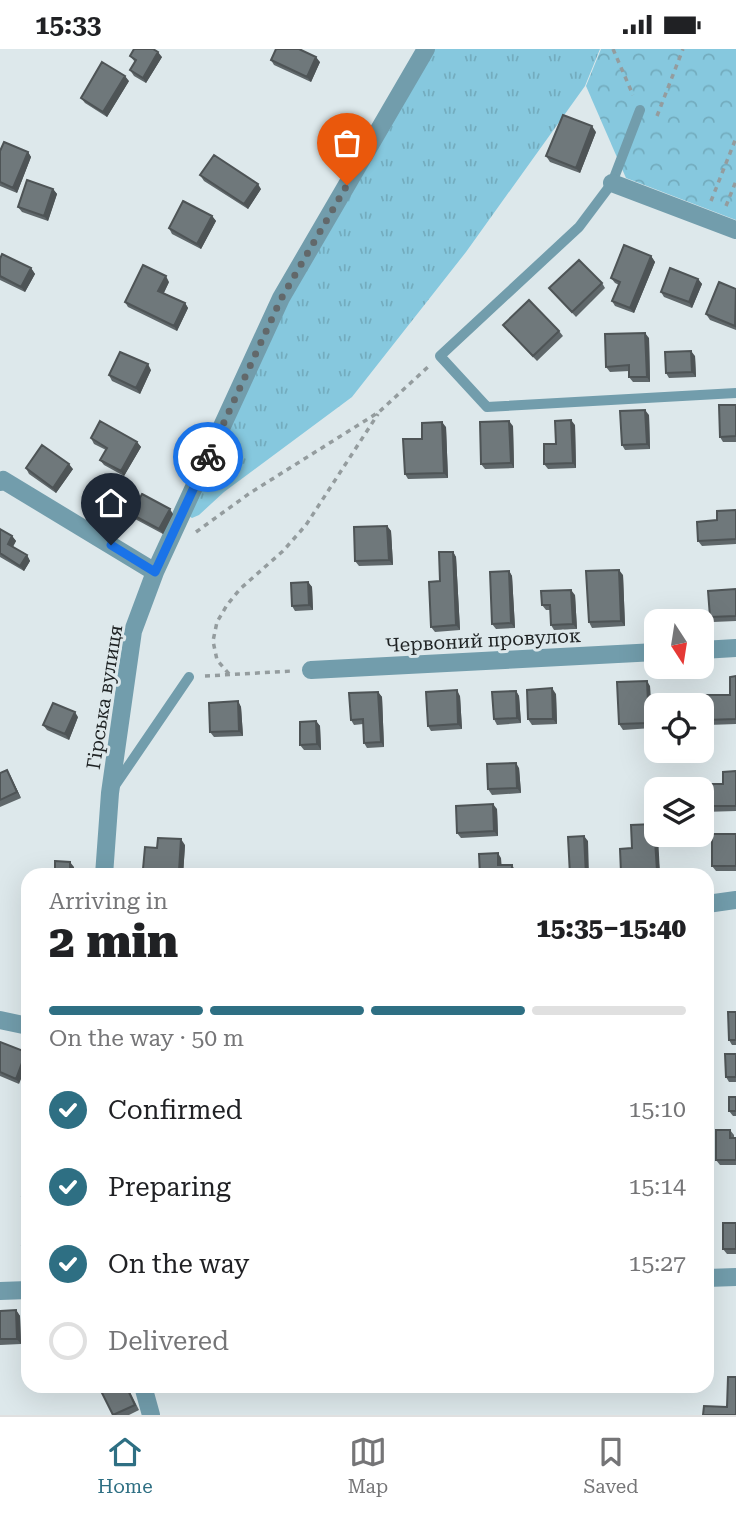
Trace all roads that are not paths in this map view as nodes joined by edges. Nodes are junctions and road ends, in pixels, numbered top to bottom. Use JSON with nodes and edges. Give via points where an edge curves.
{"nodes":[{"id":1,"x":426,"y":49,"type":"edge"},
{"id":2,"x":640,"y":110,"type":"road end"},
{"id":3,"x":612,"y":183,"type":"junction"},
{"id":4,"x":720,"y":224,"type":"edge"},
{"id":5,"x":736,"y":393,"type":"edge"},
{"id":6,"x":0,"y":482,"type":"edge"},
{"id":7,"x":155,"y":572,"type":"junction"},
{"id":8,"x":736,"y":648,"type":"edge"},
{"id":9,"x":714,"y":649,"type":"edge"},
{"id":10,"x":644,"y":653,"type":"edge"},
{"id":11,"x":311,"y":670,"type":"road end"},
{"id":12,"x":189,"y":677,"type":"road end"},
{"id":13,"x":110,"y":793,"type":"junction"},
{"id":14,"x":105,"y":868,"type":"edge"},
{"id":15,"x":736,"y":900,"type":"edge"},
{"id":16,"x":714,"y":903,"type":"edge"},
{"id":17,"x":0,"y":1020,"type":"edge"},
{"id":18,"x":21,"y":1024,"type":"edge"},
{"id":19,"x":714,"y":1277,"type":"edge"},
{"id":20,"x":736,"y":1277,"type":"edge"},
{"id":21,"x":21,"y":1290,"type":"edge"},
{"id":22,"x":0,"y":1291,"type":"edge"},
{"id":23,"x":145,"y":1393,"type":"edge"},
{"id":24,"x":151,"y":1415,"type":"edge"}],
"edges":[{"from":1,"to":7,"type":"street","name":"Гірська вулиця","via":[[281,299]]},
{"from":2,"to":3,"type":"lane"},
{"from":3,"to":4,"type":"street"},
{"from":3,"to":5,"type":"lane","via":[[579,227],[440,356],[487,407]]},
{"from":6,"to":7,"type":"street","via":[[4,480]]},
{"from":7,"to":13,"type":"street","name":"Гірська вулиця","via":[[133,631]]},
{"from":8,"to":9,"type":"street"},
{"from":10,"to":11,"type":"street","name":"Червоний провулок"},
{"from":12,"to":13,"type":"lane"},
{"from":13,"to":14,"type":"street","name":"Гірська вулиця"},
{"from":15,"to":16,"type":"street"},
{"from":17,"to":18,"type":"street"},
{"from":19,"to":20,"type":"street"},
{"from":21,"to":22,"type":"street"},
{"from":23,"to":24,"type":"street"}]}
